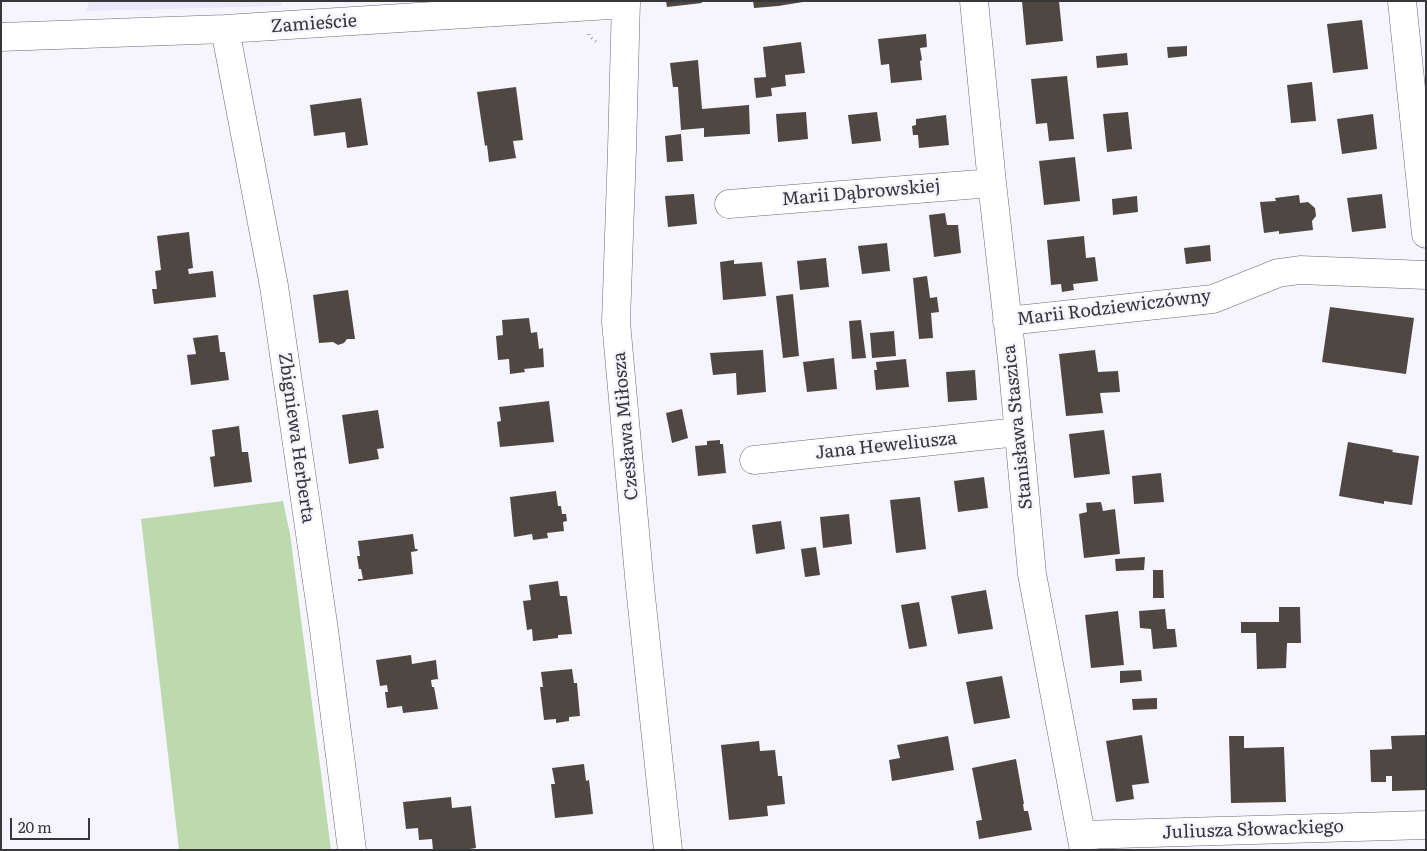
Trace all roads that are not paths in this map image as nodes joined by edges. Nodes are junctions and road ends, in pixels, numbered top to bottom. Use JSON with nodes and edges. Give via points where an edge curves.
{"nodes":[{"id":1,"x":974,"y":1,"type":"edge"},
{"id":2,"x":1402,"y":1,"type":"edge"},
{"id":3,"x":626,"y":3,"type":"edge"},
{"id":4,"x":225,"y":29,"type":"junction"},
{"id":5,"x":1,"y":36,"type":"edge"},
{"id":6,"x":992,"y":183,"type":"junction"},
{"id":7,"x":729,"y":204,"type":"dead end"},
{"id":8,"x":1426,"y":234,"type":"edge"},
{"id":9,"x":1426,"y":275,"type":"edge"},
{"id":10,"x":1007,"y":321,"type":"junction"},
{"id":11,"x":1018,"y":432,"type":"junction"},
{"id":12,"x":754,"y":460,"type":"dead end"},
{"id":13,"x":1426,"y":825,"type":"edge"},
{"id":14,"x":1082,"y":842,"type":"edge"},
{"id":15,"x":352,"y":850,"type":"edge"},
{"id":16,"x":668,"y":850,"type":"edge"}],
"edges":[{"from":1,"to":6,"type":"street","name":"Stanisława Staszica"},
{"from":2,"to":8,"type":"street"},
{"from":3,"to":4,"type":"street","name":"Zamieście"},
{"from":3,"to":16,"type":"street","name":"Czesława Miłosza","via":[[616,322]]},
{"from":4,"to":5,"type":"street","name":"Zamieście"},
{"from":4,"to":15,"type":"street","name":"Zbigniewa Herberta","via":[[274,286]]},
{"from":6,"to":7,"type":"street","name":"Marii Dąbrowskiej"},
{"from":6,"to":10,"type":"street","name":"Stanisława Staszica"},
{"from":9,"to":10,"type":"street","name":"Marii Rodziewiczówny","via":[[1300,270],[1278,274],[1213,298]]},
{"from":10,"to":11,"type":"street","name":"Stanisława Staszica"},
{"from":11,"to":12,"type":"street","name":"Jana Heweliusza"},
{"from":11,"to":14,"type":"street","name":"Stanisława Staszica","via":[[1032,574]]},
{"from":13,"to":14,"type":"street","name":"Juliusza Słowackiego"}]}
